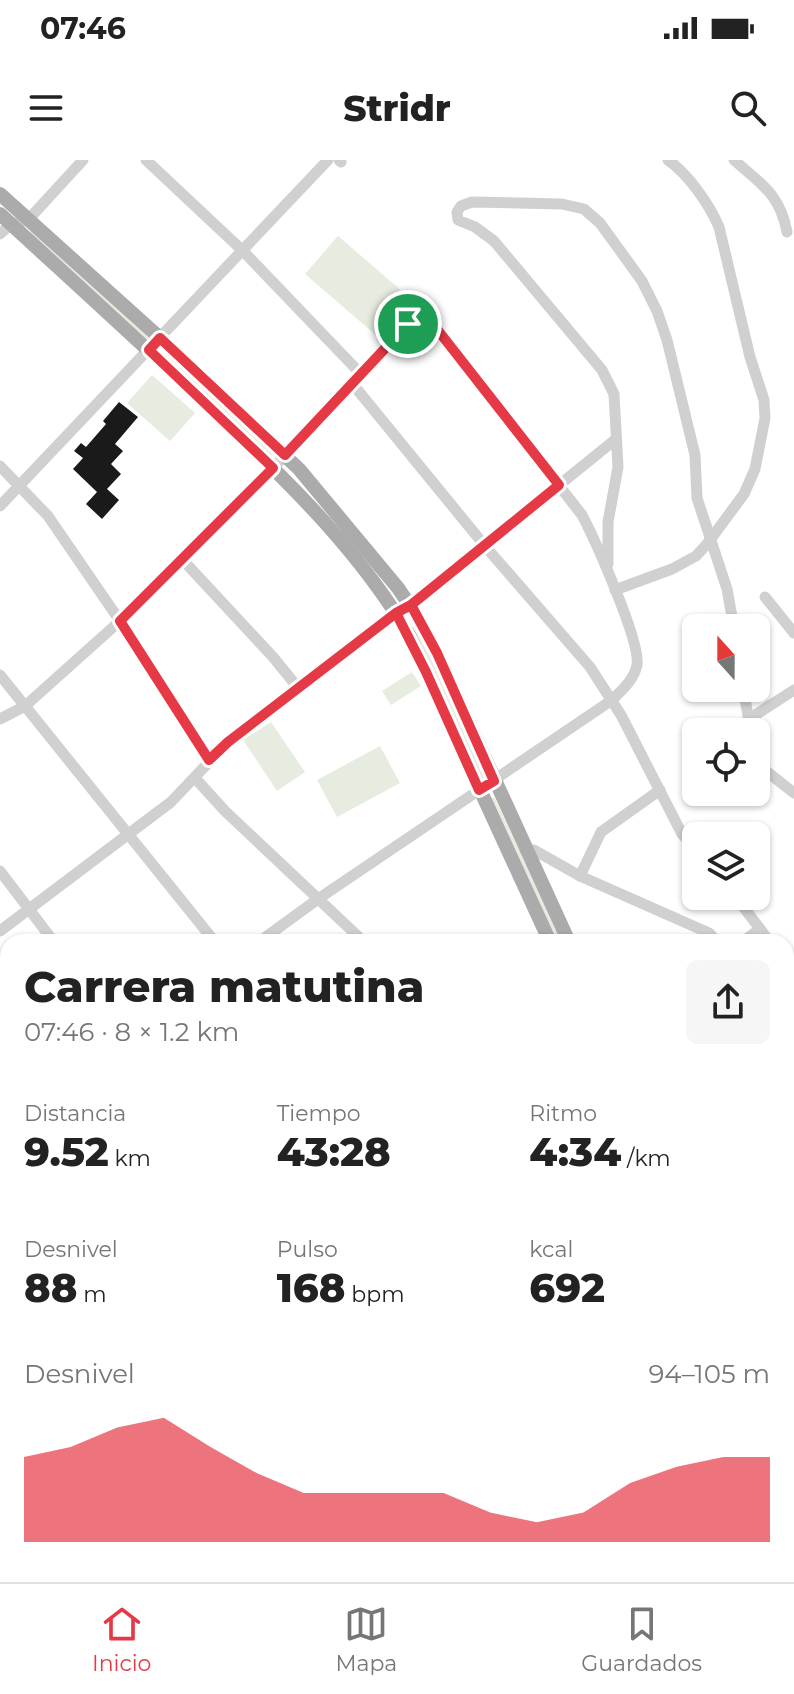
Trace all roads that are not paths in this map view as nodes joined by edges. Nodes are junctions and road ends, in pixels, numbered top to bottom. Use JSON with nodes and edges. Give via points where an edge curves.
{"nodes":[{"id":1,"x":83,"y":160,"type":"edge"},
{"id":2,"x":146,"y":160,"type":"edge"},
{"id":3,"x":328,"y":160,"type":"edge"},
{"id":4,"x":668,"y":160,"type":"edge"},
{"id":5,"x":734,"y":160,"type":"edge"},
{"id":6,"x":0,"y":194,"type":"edge"},
{"id":7,"x":28,"y":220,"type":"junction"},
{"id":8,"x":4,"y":224,"type":"edge"},
{"id":9,"x":787,"y":232,"type":"dead end"},
{"id":10,"x":243,"y":251,"type":"junction"},
{"id":11,"x":160,"y":338,"type":"junction"},
{"id":12,"x":149,"y":350,"type":"junction"},
{"id":13,"x":360,"y":373,"type":"junction"},
{"id":14,"x":351,"y":382,"type":"junction"},
{"id":15,"x":616,"y":439,"type":"junction"},
{"id":16,"x":285,"y":455,"type":"junction"},
{"id":17,"x":0,"y":466,"type":"edge"},
{"id":18,"x":273,"y":468,"type":"junction"},
{"id":19,"x":20,"y":485,"type":"junction"},
{"id":20,"x":559,"y":485,"type":"junction"},
{"id":21,"x":0,"y":506,"type":"edge"},
{"id":22,"x":711,"y":539,"type":"junction"},
{"id":23,"x":485,"y":546,"type":"junction"},
{"id":24,"x":181,"y":558,"type":"junction"},
{"id":25,"x":608,"y":573,"type":"junction"},
{"id":26,"x":615,"y":590,"type":"junction"},
{"id":27,"x":765,"y":597,"type":"dead end"},
{"id":28,"x":411,"y":605,"type":"junction"},
{"id":29,"x":396,"y":613,"type":"junction"},
{"id":30,"x":731,"y":614,"type":"edge"},
{"id":31,"x":120,"y":621,"type":"junction"},
{"id":32,"x":794,"y":633,"type":"edge"},
{"id":33,"x":0,"y":675,"type":"edge"},
{"id":34,"x":299,"y":689,"type":"junction"},
{"id":35,"x":794,"y":690,"type":"edge"},
{"id":36,"x":612,"y":700,"type":"junction"},
{"id":37,"x":25,"y":706,"type":"junction"},
{"id":38,"x":751,"y":718,"type":"edge"},
{"id":39,"x":0,"y":719,"type":"edge"},
{"id":40,"x":209,"y":760,"type":"junction"},
{"id":41,"x":770,"y":774,"type":"edge"},
{"id":42,"x":195,"y":778,"type":"junction"},
{"id":43,"x":494,"y":781,"type":"junction"},
{"id":44,"x":479,"y":790,"type":"junction"},
{"id":45,"x":660,"y":790,"type":"junction"},
{"id":46,"x":794,"y":793,"type":"edge"},
{"id":47,"x":128,"y":834,"type":"junction"},
{"id":48,"x":682,"y":834,"type":"edge"},
{"id":49,"x":525,"y":850,"type":"junction"},
{"id":50,"x":0,"y":871,"type":"edge"},
{"id":51,"x":580,"y":876,"type":"junction"},
{"id":52,"x":318,"y":899,"type":"junction"},
{"id":53,"x":28,"y":910,"type":"junction"},
{"id":54,"x":746,"y":910,"type":"edge"},
{"id":55,"x":760,"y":929,"type":"junction"},
{"id":56,"x":0,"y":931,"type":"edge"},
{"id":57,"x":48,"y":934,"type":"edge"},
{"id":58,"x":209,"y":934,"type":"edge"},
{"id":59,"x":270,"y":934,"type":"edge"},
{"id":60,"x":355,"y":934,"type":"edge"},
{"id":61,"x":546,"y":934,"type":"edge"},
{"id":62,"x":565,"y":934,"type":"edge"},
{"id":63,"x":710,"y":934,"type":"edge"},
{"id":64,"x":753,"y":934,"type":"edge"},
{"id":65,"x":764,"y":934,"type":"edge"}],
"edges":[{"from":1,"to":7,"type":"street"},
{"from":2,"to":10,"type":"street"},
{"from":3,"to":10,"type":"street"},
{"from":4,"to":22,"type":"street","via":[[719,227],[764,400],[755,469]]},
{"from":5,"to":9,"type":"street","via":[[772,194]]},
{"from":6,"to":7,"type":"main road"},
{"from":7,"to":8,"type":"street"},
{"from":7,"to":11,"type":"main road"},
{"from":8,"to":12,"type":"main road"},
{"from":10,"to":11,"type":"street"},
{"from":10,"to":13,"type":"street"},
{"from":11,"to":12,"type":"street"},
{"from":11,"to":16,"type":"main road"},
{"from":12,"to":18,"type":"main road"},
{"from":12,"to":19,"type":"street"},
{"from":13,"to":14,"type":"street"},
{"from":13,"to":20,"type":"street","via":[[408,324],[427,320]]},
{"from":14,"to":16,"type":"street"},
{"from":14,"to":23,"type":"street"},
{"from":15,"to":20,"type":"street"},
{"from":15,"to":22,"type":"street","via":[[614,394],[602,370],[494,241],[458,220],[461,206],[562,204],[584,209],[600,223],[657,311],[695,455],[697,498]]},
{"from":15,"to":25,"type":"street"},
{"from":16,"to":18,"type":"street"},
{"from":16,"to":28,"type":"main road"},
{"from":17,"to":19,"type":"street"},
{"from":18,"to":24,"type":"street"},
{"from":18,"to":29,"type":"main road"},
{"from":19,"to":21,"type":"street"},
{"from":19,"to":31,"type":"street","via":[[43,509]]},
{"from":20,"to":23,"type":"street"},
{"from":20,"to":25,"type":"street","via":[[582,515]]},
{"from":22,"to":26,"type":"street","via":[[696,556],[672,569]]},
{"from":22,"to":30,"type":"street"},
{"from":23,"to":28,"type":"street"},
{"from":23,"to":36,"type":"street","via":[[576,650]]},
{"from":24,"to":31,"type":"street"},
{"from":24,"to":34,"type":"street"},
{"from":25,"to":26,"type":"street"},
{"from":26,"to":36,"type":"street","via":[[637,664],[629,683]]},
{"from":27,"to":32,"type":"street"},
{"from":28,"to":29,"type":"street"},
{"from":28,"to":43,"type":"main road"},
{"from":29,"to":34,"type":"street"},
{"from":29,"to":44,"type":"main road"},
{"from":31,"to":37,"type":"street"},
{"from":31,"to":40,"type":"street"},
{"from":33,"to":37,"type":"street"},
{"from":34,"to":40,"type":"street"},
{"from":35,"to":38,"type":"street"},
{"from":36,"to":43,"type":"street"},
{"from":36,"to":45,"type":"street"},
{"from":37,"to":39,"type":"street"},
{"from":37,"to":47,"type":"street"},
{"from":40,"to":42,"type":"street"},
{"from":41,"to":46,"type":"street"},
{"from":42,"to":47,"type":"street"},
{"from":42,"to":52,"type":"street"},
{"from":43,"to":44,"type":"street"},
{"from":43,"to":49,"type":"main road"},
{"from":44,"to":52,"type":"street"},
{"from":44,"to":61,"type":"main road"},
{"from":45,"to":48,"type":"street"},
{"from":45,"to":51,"type":"street","via":[[601,832]]},
{"from":47,"to":53,"type":"street"},
{"from":47,"to":58,"type":"street"},
{"from":49,"to":51,"type":"street"},
{"from":49,"to":62,"type":"main road"},
{"from":50,"to":53,"type":"street"},
{"from":51,"to":63,"type":"street"},
{"from":52,"to":59,"type":"street"},
{"from":52,"to":60,"type":"street"},
{"from":53,"to":56,"type":"street"},
{"from":53,"to":57,"type":"street"},
{"from":54,"to":55,"type":"street"},
{"from":55,"to":64,"type":"street"},
{"from":55,"to":65,"type":"street"}]}
